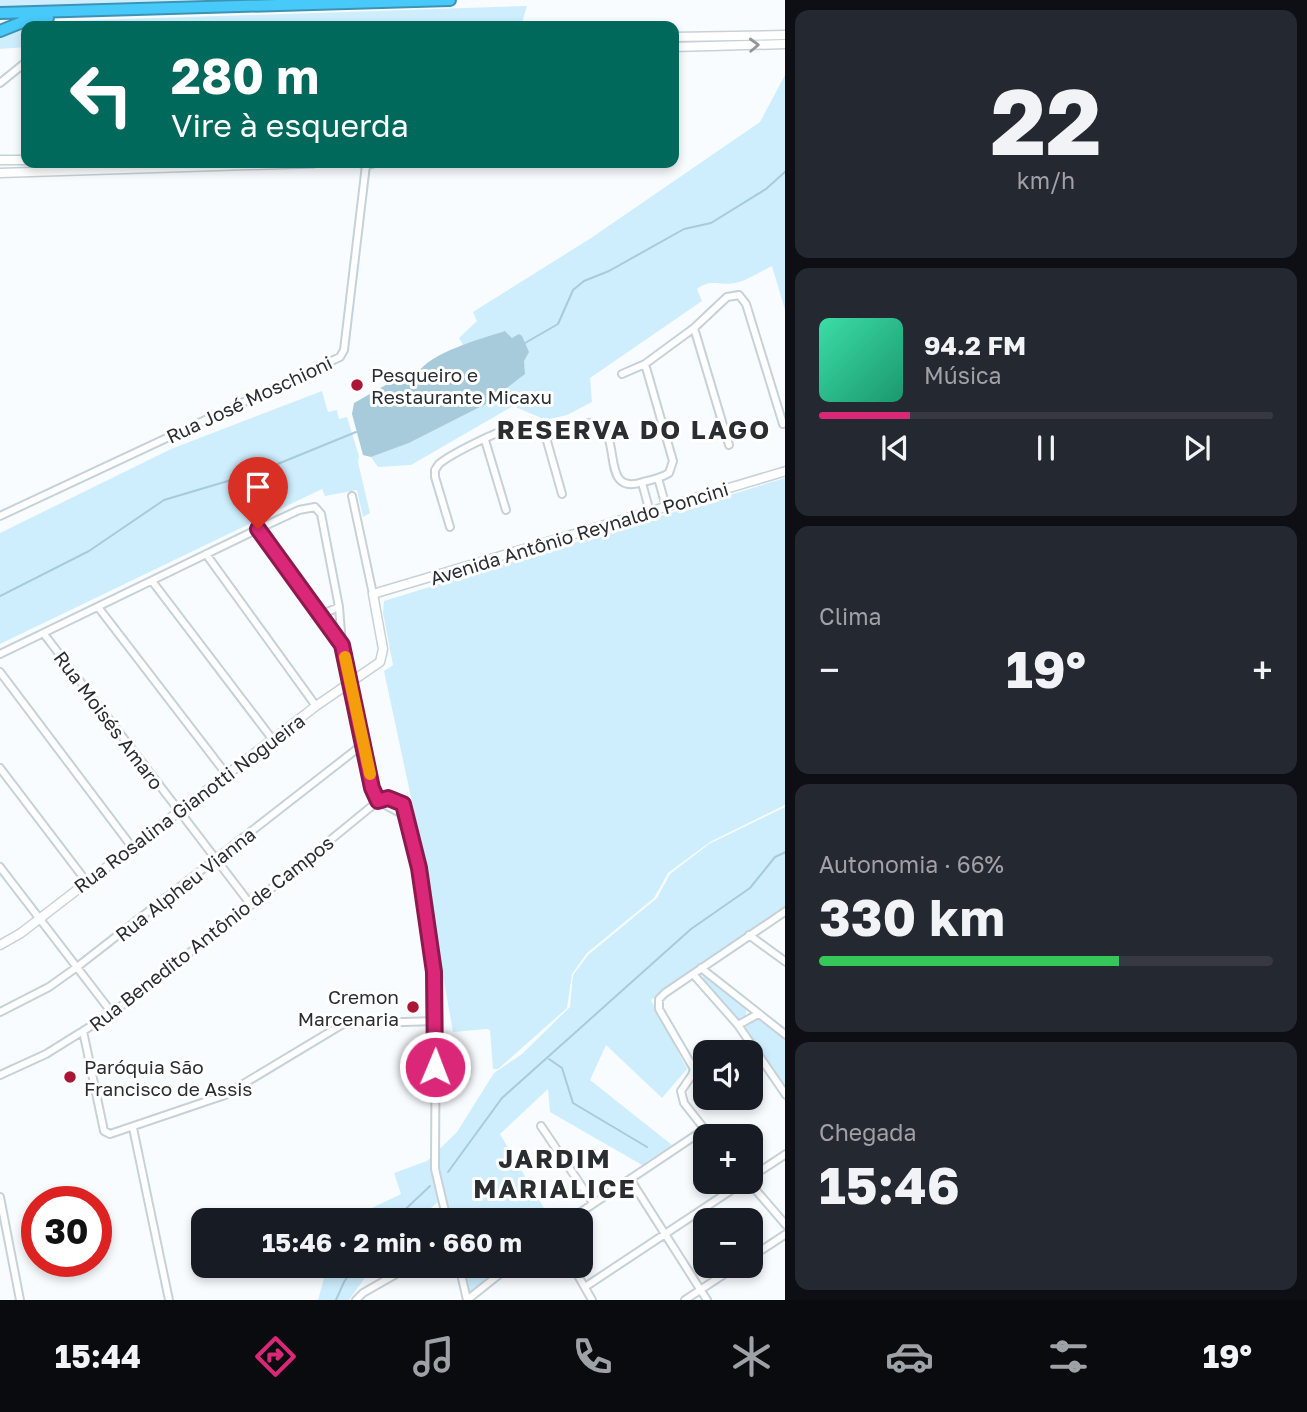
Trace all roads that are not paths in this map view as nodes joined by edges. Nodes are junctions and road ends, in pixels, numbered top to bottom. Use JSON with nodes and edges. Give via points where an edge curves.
{"nodes":[{"id":1,"x":450,"y":0,"type":"edge"},
{"id":2,"x":135,"y":9,"type":"junction"},
{"id":3,"x":0,"y":13,"type":"edge"},
{"id":4,"x":28,"y":21,"type":"edge"},
{"id":5,"x":21,"y":22,"type":"edge"},
{"id":6,"x":0,"y":31,"type":"edge"},
{"id":7,"x":785,"y":34,"type":"edge"},
{"id":8,"x":724,"y":36,"type":"junction"},
{"id":9,"x":679,"y":37,"type":"edge"},
{"id":10,"x":785,"y":44,"type":"edge"},
{"id":11,"x":724,"y":46,"type":"junction"},
{"id":12,"x":679,"y":47,"type":"edge"},
{"id":13,"x":21,"y":66,"type":"edge"},
{"id":14,"x":0,"y":83,"type":"edge"},
{"id":15,"x":0,"y":160,"type":"edge"},
{"id":16,"x":21,"y":160,"type":"edge"},
{"id":17,"x":157,"y":168,"type":"edge"},
{"id":18,"x":367,"y":168,"type":"edge"},
{"id":19,"x":0,"y":173,"type":"edge"},
{"id":20,"x":694,"y":328,"type":"junction"},
{"id":21,"x":645,"y":364,"type":"junction"},
{"id":22,"x":622,"y":374,"type":"dead end"},
{"id":23,"x":783,"y":424,"type":"dead end"},
{"id":24,"x":545,"y":434,"type":"junction"},
{"id":25,"x":485,"y":440,"type":"junction"},
{"id":26,"x":729,"y":445,"type":"dead end"},
{"id":27,"x":785,"y":471,"type":"edge"},
{"id":28,"x":658,"y":478,"type":"junction"},
{"id":29,"x":642,"y":483,"type":"junction"},
{"id":30,"x":562,"y":494,"type":"dead end"},
{"id":31,"x":352,"y":496,"type":"dead end"},
{"id":32,"x":19,"y":505,"type":"junction"},
{"id":33,"x":666,"y":507,"type":"junction"},
{"id":34,"x":0,"y":510,"type":"edge"},
{"id":35,"x":506,"y":510,"type":"dead end"},
{"id":36,"x":650,"y":512,"type":"junction"},
{"id":37,"x":0,"y":516,"type":"edge"},
{"id":38,"x":450,"y":527,"type":"dead end"},
{"id":39,"x":258,"y":529,"type":"junction"},
{"id":40,"x":206,"y":554,"type":"junction"},
{"id":41,"x":152,"y":580,"type":"junction"},
{"id":42,"x":373,"y":594,"type":"junction"},
{"id":43,"x":98,"y":607,"type":"junction"},
{"id":44,"x":339,"y":607,"type":"junction"},
{"id":45,"x":322,"y":614,"type":"junction"},
{"id":46,"x":44,"y":634,"type":"junction"},
{"id":47,"x":342,"y":645,"type":"junction"},
{"id":48,"x":0,"y":654,"type":"edge"},
{"id":49,"x":0,"y":672,"type":"edge"},
{"id":50,"x":350,"y":683,"type":"junction"},
{"id":51,"x":316,"y":706,"type":"junction"},
{"id":52,"x":273,"y":740,"type":"junction"},
{"id":53,"x":362,"y":745,"type":"junction"},
{"id":54,"x":0,"y":768,"type":"edge"},
{"id":55,"x":227,"y":775,"type":"junction"},
{"id":56,"x":378,"y":801,"type":"junction"},
{"id":57,"x":180,"y":812,"type":"junction"},
{"id":58,"x":132,"y":847,"type":"junction"},
{"id":59,"x":216,"y":859,"type":"junction"},
{"id":60,"x":0,"y":867,"type":"edge"},
{"id":61,"x":86,"y":881,"type":"junction"},
{"id":62,"x":251,"y":905,"type":"junction"},
{"id":63,"x":785,"y":912,"type":"edge"},
{"id":64,"x":39,"y":919,"type":"junction"},
{"id":65,"x":749,"y":935,"type":"junction"},
{"id":66,"x":0,"y":946,"type":"edge"},
{"id":67,"x":785,"y":961,"type":"edge"},
{"id":68,"x":78,"y":967,"type":"junction"},
{"id":69,"x":701,"y":968,"type":"junction"},
{"id":70,"x":693,"y":974,"type":"junction"},
{"id":71,"x":0,"y":1012,"type":"edge"},
{"id":72,"x":113,"y":1013,"type":"junction"},
{"id":73,"x":758,"y":1014,"type":"junction"},
{"id":74,"x":435,"y":1021,"type":"junction"},
{"id":75,"x":738,"y":1025,"type":"junction"},
{"id":76,"x":83,"y":1031,"type":"junction"},
{"id":77,"x":785,"y":1034,"type":"edge"},
{"id":78,"x":0,"y":1075,"type":"edge"},
{"id":79,"x":785,"y":1094,"type":"edge"},
{"id":80,"x":701,"y":1124,"type":"edge"},
{"id":81,"x":541,"y":1126,"type":"dead end"},
{"id":82,"x":134,"y":1128,"type":"junction"},
{"id":83,"x":693,"y":1137,"type":"edge"},
{"id":84,"x":785,"y":1155,"type":"edge"},
{"id":85,"x":763,"y":1170,"type":"edge"},
{"id":86,"x":630,"y":1179,"type":"junction"},
{"id":87,"x":726,"y":1194,"type":"edge"},
{"id":88,"x":760,"y":1194,"type":"edge"},
{"id":89,"x":0,"y":1197,"type":"edge"},
{"id":90,"x":593,"y":1203,"type":"junction"},
{"id":91,"x":444,"y":1208,"type":"edge"},
{"id":92,"x":586,"y":1208,"type":"edge"},
{"id":93,"x":785,"y":1224,"type":"edge"},
{"id":94,"x":665,"y":1234,"type":"junction"},
{"id":95,"x":785,"y":1235,"type":"edge"},
{"id":96,"x":763,"y":1249,"type":"edge"},
{"id":97,"x":389,"y":1278,"type":"edge"},
{"id":98,"x":462,"y":1278,"type":"edge"},
{"id":99,"x":495,"y":1278,"type":"edge"},
{"id":100,"x":579,"y":1278,"type":"edge"},
{"id":101,"x":719,"y":1278,"type":"edge"},
{"id":102,"x":584,"y":1287,"type":"junction"},
{"id":103,"x":701,"y":1290,"type":"junction"},
{"id":104,"x":20,"y":1300,"type":"edge"},
{"id":105,"x":169,"y":1300,"type":"edge"},
{"id":106,"x":356,"y":1300,"type":"edge"},
{"id":107,"x":467,"y":1300,"type":"edge"},
{"id":108,"x":592,"y":1300,"type":"edge"},
{"id":109,"x":685,"y":1300,"type":"edge"},
{"id":110,"x":707,"y":1300,"type":"edge"}],
"edges":[{"from":1,"to":2,"type":"highway"},
{"from":2,"to":3,"type":"highway"},
{"from":2,"to":4,"type":"highway"},
{"from":5,"to":6,"type":"highway"},
{"from":7,"to":8,"type":"street"},
{"from":8,"to":9,"type":"street"},
{"from":8,"to":11,"type":"street"},
{"from":11,"to":10,"type":"street","one_way":true},
{"from":11,"to":12,"type":"street"},
{"from":13,"to":14,"type":"street"},
{"from":15,"to":16,"type":"street"},
{"from":17,"to":19,"type":"street"},
{"from":18,"to":32,"type":"street","name":"Rua José Moschioni","via":[[340,358]]},
{"from":20,"to":21,"type":"street"},
{"from":20,"to":23,"type":"street","via":[[727,297],[735,294],[742,298]]},
{"from":20,"to":26,"type":"street"},
{"from":21,"to":22,"type":"street"},
{"from":21,"to":28,"type":"street","via":[[673,461],[671,470]]},
{"from":24,"to":25,"type":"street","via":[[516,427]]},
{"from":24,"to":29,"type":"street","via":[[597,423],[605,432],[618,477],[624,484]]},
{"from":24,"to":30,"type":"street"},
{"from":25,"to":35,"type":"street"},
{"from":25,"to":38,"type":"street","via":[[446,458],[435,470]]},
{"from":27,"to":33,"type":"street","name":"Avenida Antônio Reynaldo Poncini"},
{"from":28,"to":29,"type":"street"},
{"from":28,"to":33,"type":"street"},
{"from":29,"to":36,"type":"street"},
{"from":31,"to":42,"type":"street"},
{"from":32,"to":34,"type":"street","name":"Rua José Moschioni"},
{"from":32,"to":37,"type":"street","name":"Rua José Moschioni"},
{"from":33,"to":36,"type":"street","name":"Avenida Antônio Reynaldo Poncini"},
{"from":36,"to":42,"type":"street","name":"Avenida Antônio Reynaldo Poncini"},
{"from":39,"to":40,"type":"street"},
{"from":39,"to":44,"type":"street","via":[[314,507],[321,514]]},
{"from":39,"to":45,"type":"street"},
{"from":40,"to":41,"type":"street"},
{"from":40,"to":51,"type":"street"},
{"from":41,"to":43,"type":"street"},
{"from":41,"to":52,"type":"street"},
{"from":42,"to":50,"type":"street","name":"Rua Rosalina Gianotti Nogueira","via":[[383,649],[380,662]]},
{"from":43,"to":46,"type":"street"},
{"from":43,"to":55,"type":"street"},
{"from":44,"to":45,"type":"street"},
{"from":44,"to":47,"type":"street"},
{"from":45,"to":47,"type":"street"},
{"from":46,"to":48,"type":"street"},
{"from":46,"to":57,"type":"street","name":"Rua Moisés Amaro"},
{"from":47,"to":50,"type":"street"},
{"from":49,"to":58,"type":"street"},
{"from":50,"to":51,"type":"street","name":"Rua Rosalina Gianotti Nogueira"},
{"from":50,"to":53,"type":"street"},
{"from":51,"to":52,"type":"street","name":"Rua Rosalina Gianotti Nogueira"},
{"from":52,"to":55,"type":"street","name":"Rua Rosalina Gianotti Nogueira"},
{"from":53,"to":56,"type":"street"},
{"from":53,"to":59,"type":"street","name":"Rua Alpheu Vianna"},
{"from":54,"to":61,"type":"street"},
{"from":55,"to":57,"type":"street","name":"Rua Rosalina Gianotti Nogueira"},
{"from":56,"to":62,"type":"street","name":"Rua Benedito Antônio de Campos"},
{"from":56,"to":74,"type":"street","via":[[408,817],[434,972]]},
{"from":57,"to":58,"type":"street","name":"Rua Rosalina Gianotti Nogueira"},
{"from":57,"to":59,"type":"street","name":"Rua Moisés Amaro"},
{"from":58,"to":61,"type":"street","name":"Rua Rosalina Gianotti Nogueira"},
{"from":59,"to":62,"type":"street","name":"Rua Moisés Amaro"},
{"from":59,"to":68,"type":"street","name":"Rua Alpheu Vianna"},
{"from":60,"to":64,"type":"street"},
{"from":61,"to":64,"type":"street","name":"Rua Rosalina Gianotti Nogueira"},
{"from":62,"to":72,"type":"street","name":"Rua Benedito Antônio de Campos"},
{"from":63,"to":65,"type":"street"},
{"from":64,"to":66,"type":"street","name":"Rua Rosalina Gianotti Nogueira"},
{"from":64,"to":68,"type":"street"},
{"from":65,"to":67,"type":"street"},
{"from":65,"to":69,"type":"street"},
{"from":68,"to":71,"type":"street","name":"Rua Alpheu Vianna"},
{"from":68,"to":72,"type":"street"},
{"from":69,"to":70,"type":"street"},
{"from":69,"to":73,"type":"street"},
{"from":70,"to":75,"type":"street"},
{"from":70,"to":80,"type":"street","via":[[658,1002],[692,1064],[692,1075],[681,1091],[684,1103]]},
{"from":72,"to":76,"type":"street","name":"Rua Benedito Antônio de Campos"},
{"from":73,"to":75,"type":"street"},
{"from":73,"to":77,"type":"street"},
{"from":74,"to":82,"type":"street","via":[[343,1024],[225,1095]]},
{"from":74,"to":91,"type":"street","via":[[435,1169]]},
{"from":75,"to":79,"type":"street"},
{"from":76,"to":78,"type":"street","name":"Rua Benedito Antônio de Campos"},
{"from":76,"to":82,"type":"street","via":[[106,1133]]},
{"from":81,"to":90,"type":"street"},
{"from":82,"to":105,"type":"street"},
{"from":83,"to":86,"type":"street"},
{"from":84,"to":85,"type":"street"},
{"from":86,"to":90,"type":"street"},
{"from":86,"to":94,"type":"street"},
{"from":87,"to":94,"type":"street"},
{"from":88,"to":93,"type":"street"},
{"from":89,"to":104,"type":"street"},
{"from":90,"to":92,"type":"street"},
{"from":94,"to":102,"type":"street"},
{"from":94,"to":103,"type":"street"},
{"from":95,"to":96,"type":"street"},
{"from":97,"to":106,"type":"street"},
{"from":98,"to":107,"type":"street"},
{"from":99,"to":107,"type":"street"},
{"from":100,"to":102,"type":"street"},
{"from":101,"to":103,"type":"street"},
{"from":102,"to":108,"type":"street"},
{"from":103,"to":109,"type":"street"},
{"from":103,"to":110,"type":"street"}]}
